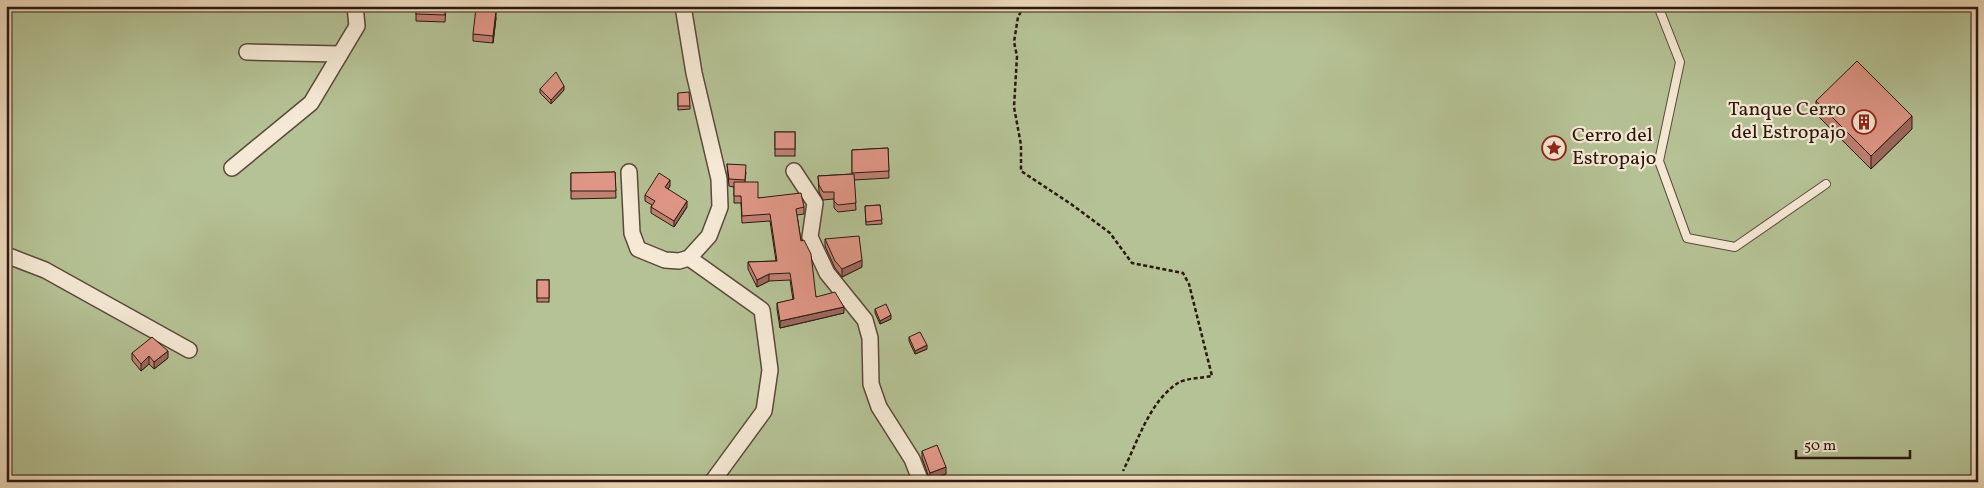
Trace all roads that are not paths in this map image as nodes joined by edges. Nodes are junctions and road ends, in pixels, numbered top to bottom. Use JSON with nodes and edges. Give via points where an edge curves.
{"nodes":[{"id":1,"x":355,"y":6,"type":"edge"},
{"id":2,"x":683,"y":6,"type":"edge"},
{"id":3,"x":1658,"y":6,"type":"edge"},
{"id":4,"x":247,"y":52,"type":"dead end"},
{"id":5,"x":340,"y":54,"type":"junction"},
{"id":6,"x":232,"y":168,"type":"dead end"},
{"id":7,"x":794,"y":171,"type":"dead end"},
{"id":8,"x":629,"y":172,"type":"dead end"},
{"id":9,"x":1826,"y":184,"type":"dead end"},
{"id":10,"x":6,"y":255,"type":"edge"},
{"id":11,"x":689,"y":258,"type":"junction"},
{"id":12,"x":189,"y":350,"type":"dead end"},
{"id":13,"x":712,"y":482,"type":"edge"},
{"id":14,"x":921,"y":482,"type":"edge"}],
"edges":[{"from":1,"to":5,"type":"street","via":[[357,26]]},
{"from":2,"to":11,"type":"street","via":[[694,73],[718,179],[720,207],[710,236]]},
{"from":3,"to":9,"type":"lane","via":[[1680,62],[1659,161],[1687,238],[1735,247]]},
{"from":4,"to":5,"type":"street"},
{"from":5,"to":6,"type":"street","via":[[310,103]]},
{"from":7,"to":14,"type":"street","via":[[816,203],[810,237],[827,273],[865,320],[870,338],[871,384],[879,407],[912,459]]},
{"from":8,"to":11,"type":"street","via":[[632,233],[638,249],[665,260]]},
{"from":10,"to":12,"type":"street","via":[[45,270]]},
{"from":11,"to":13,"type":"street","via":[[762,310],[770,370],[764,411]]}]}
